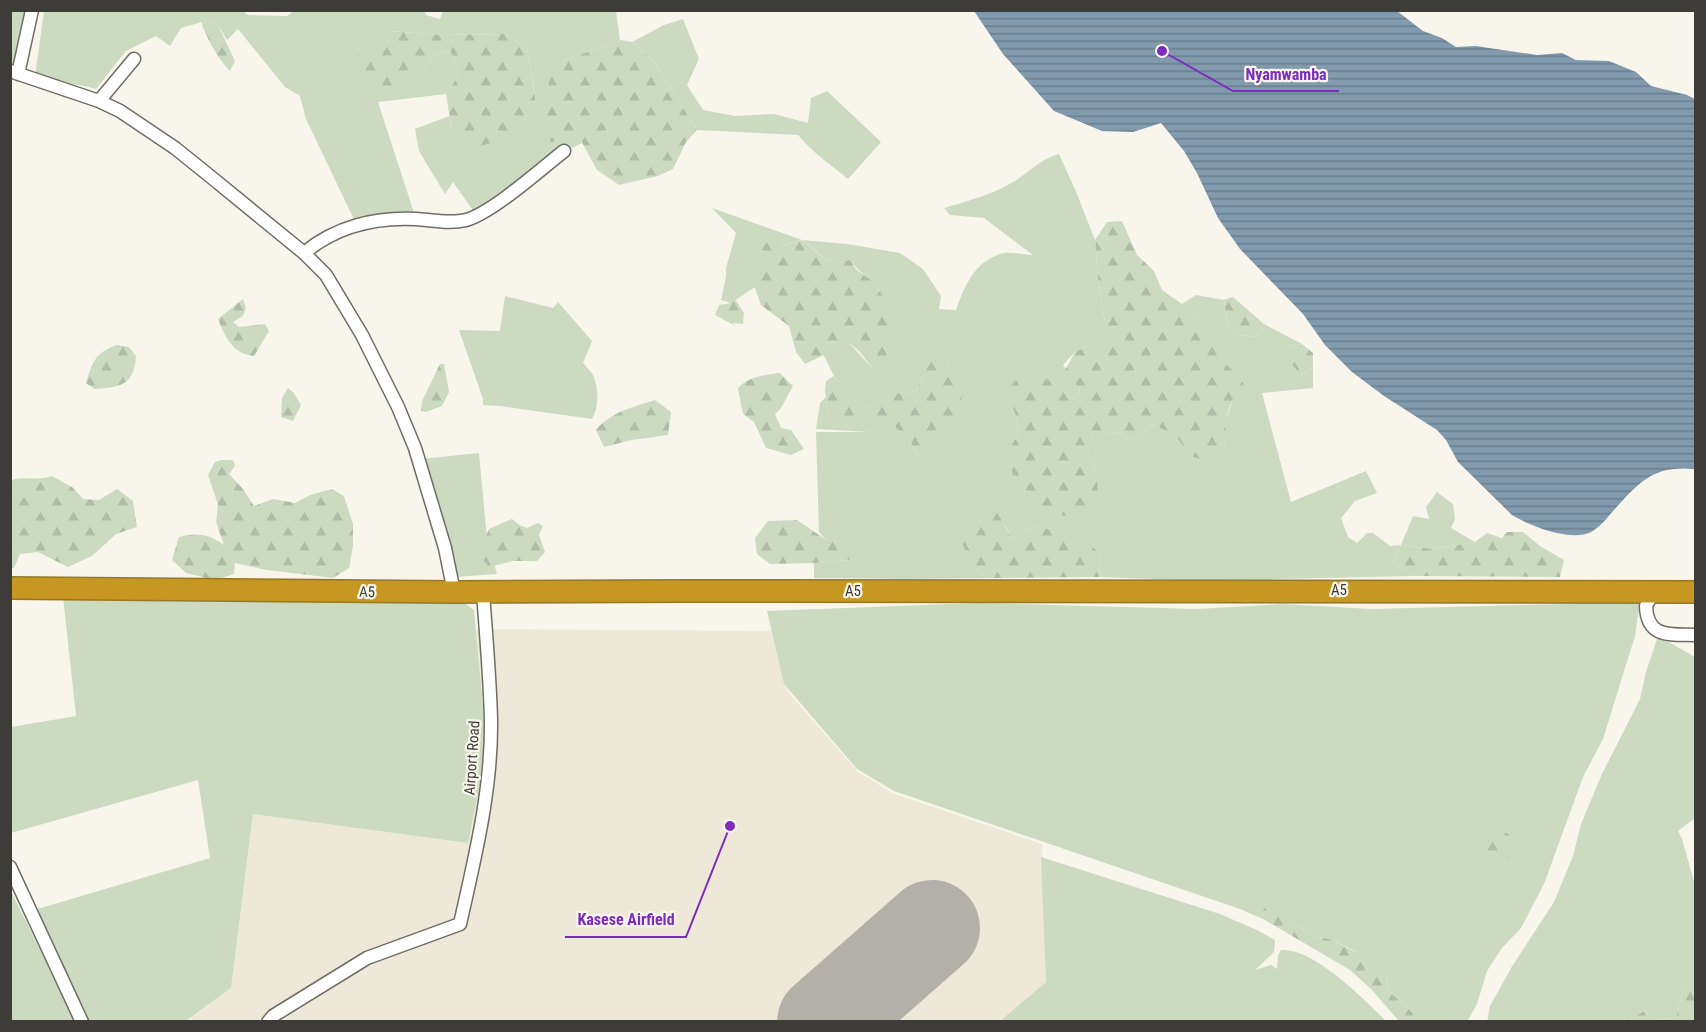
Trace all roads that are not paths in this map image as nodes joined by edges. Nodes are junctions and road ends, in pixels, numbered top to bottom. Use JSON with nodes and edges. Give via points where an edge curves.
{"nodes":[{"id":1,"x":32,"y":10,"type":"edge"},
{"id":2,"x":134,"y":59,"type":"dead end"},
{"id":3,"x":14,"y":72,"type":"edge"},
{"id":4,"x":99,"y":101,"type":"junction"},
{"id":5,"x":564,"y":151,"type":"dead end"},
{"id":6,"x":304,"y":252,"type":"junction"},
{"id":7,"x":10,"y":588,"type":"edge"},
{"id":8,"x":453,"y":592,"type":"junction"},
{"id":9,"x":483,"y":592,"type":"junction"},
{"id":10,"x":1695,"y":592,"type":"edge"},
{"id":11,"x":1653,"y":593,"type":"junction"},
{"id":12,"x":1695,"y":635,"type":"edge"},
{"id":13,"x":10,"y":867,"type":"edge"},
{"id":14,"x":82,"y":1022,"type":"edge"},
{"id":15,"x":268,"y":1022,"type":"edge"}],
"edges":[{"from":1,"to":3,"type":"street"},
{"from":2,"to":4,"type":"street"},
{"from":3,"to":4,"type":"street"},
{"from":4,"to":6,"type":"street","via":[[175,148]]},
{"from":5,"to":6,"type":"street","via":[[475,217],[359,224],[318,240]]},
{"from":6,"to":8,"type":"street","via":[[326,275],[349,313],[416,448],[445,548]]},
{"from":7,"to":8,"type":"highway","name":"A5","number":"A5"},
{"from":8,"to":9,"type":"highway","name":"A5","number":"A5"},
{"from":9,"to":11,"type":"highway","name":"A5","number":"A5"},
{"from":9,"to":15,"type":"street","name":"Airport Road","via":[[491,722],[488,775],[479,842],[460,924],[367,958]]},
{"from":10,"to":11,"type":"highway","name":"A5","number":"A5"},
{"from":11,"to":12,"type":"street","via":[[1646,613],[1656,630]]},
{"from":13,"to":14,"type":"street"}]}
